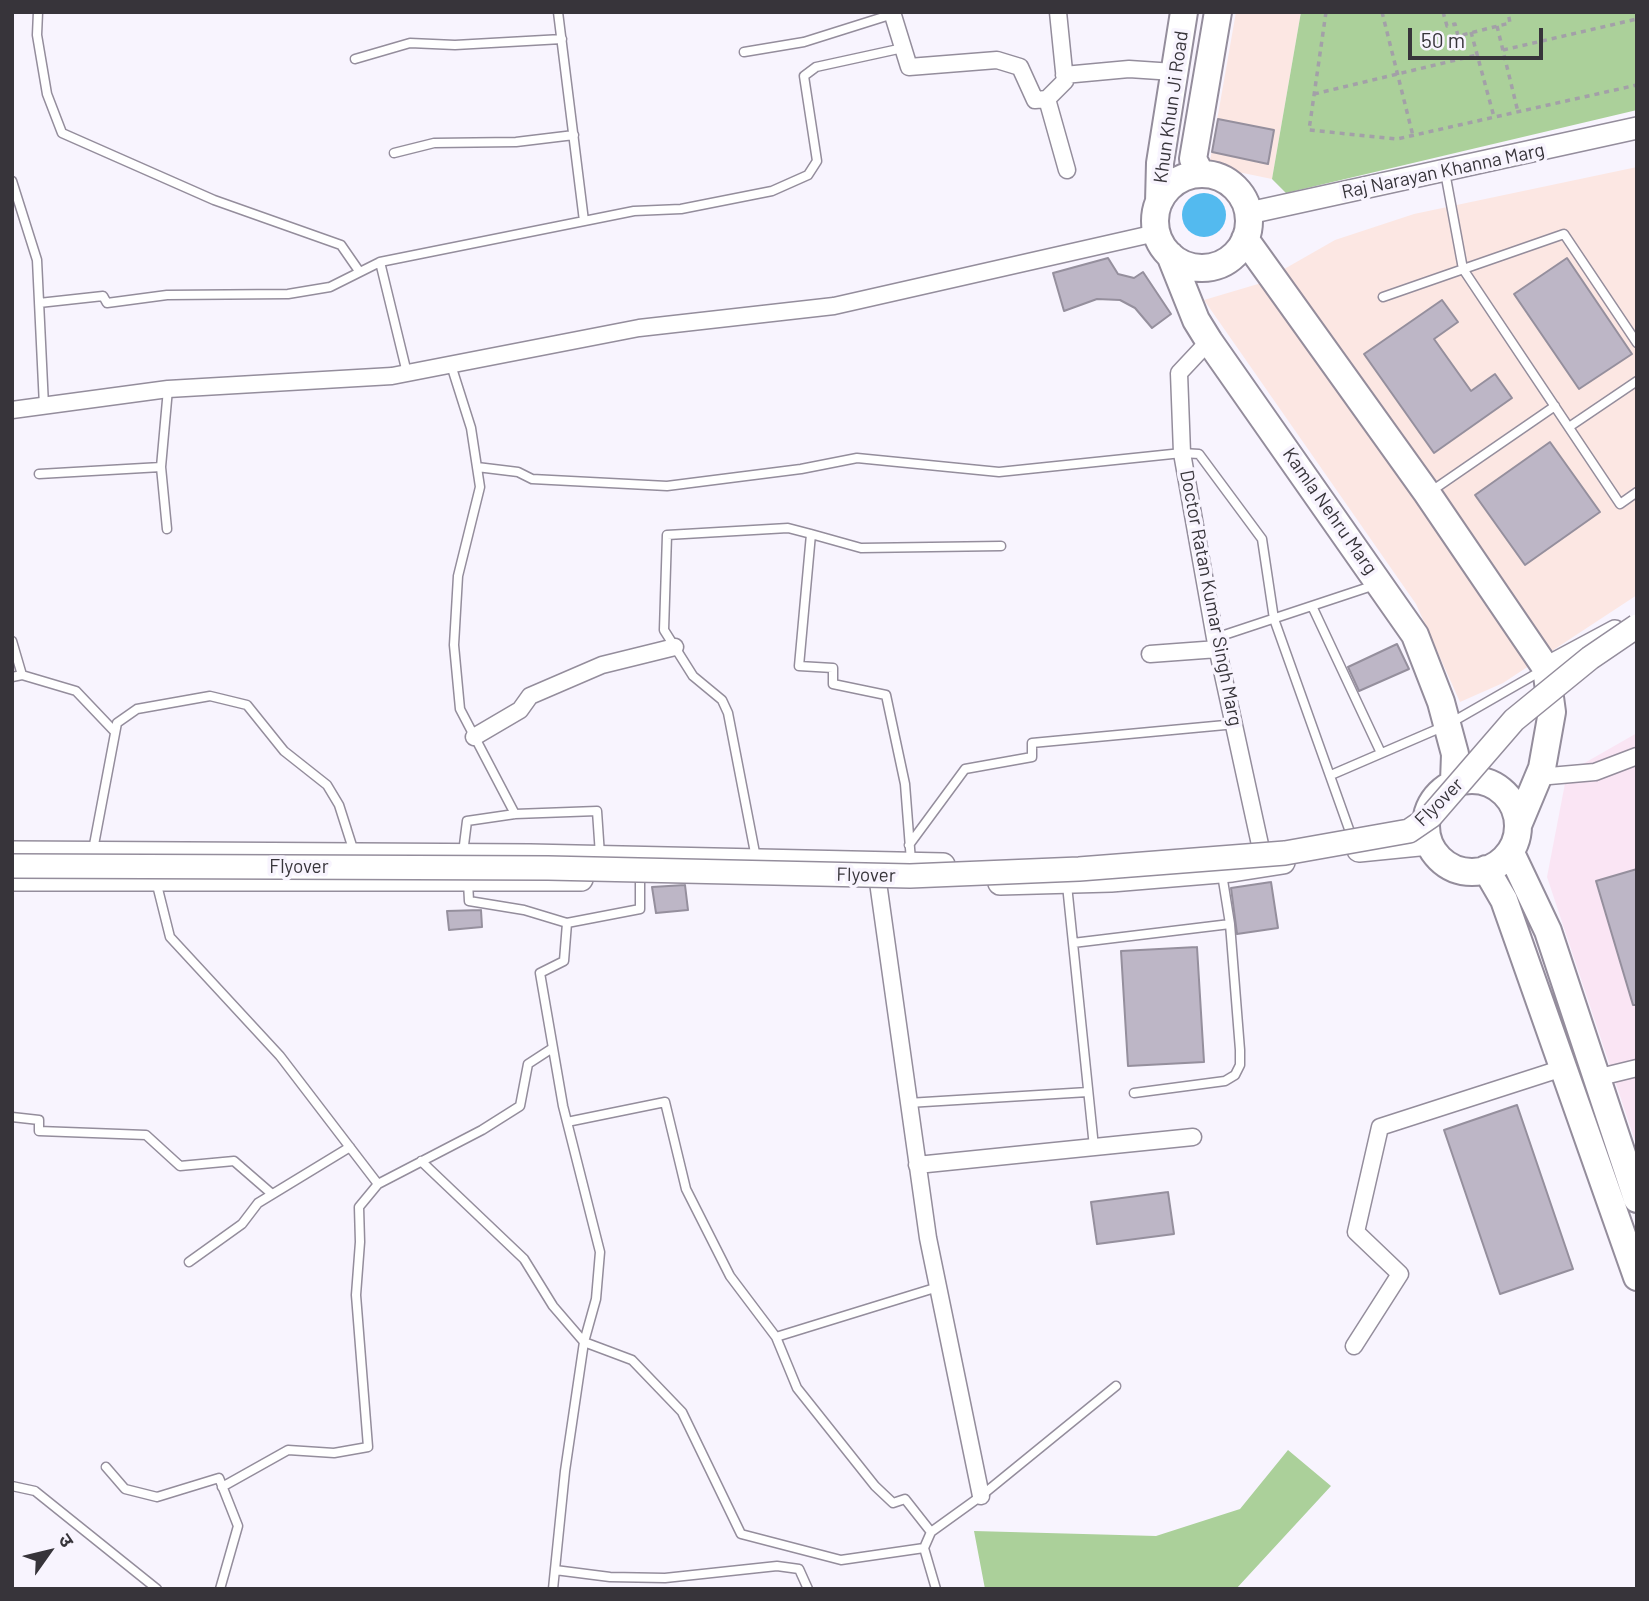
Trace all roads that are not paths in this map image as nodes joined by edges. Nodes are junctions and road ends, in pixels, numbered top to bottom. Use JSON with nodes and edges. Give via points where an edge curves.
{"nodes":[{"id":1,"x":38,"y":12,"type":"edge"},
{"id":2,"x":558,"y":12,"type":"edge"},
{"id":3,"x":1058,"y":12,"type":"edge"},
{"id":4,"x":1184,"y":12,"type":"edge"},
{"id":5,"x":1218,"y":12,"type":"edge"},
{"id":6,"x":892,"y":13,"type":"edge"},
{"id":7,"x":562,"y":39,"type":"junction"},
{"id":8,"x":903,"y":48,"type":"junction"},
{"id":9,"x":744,"y":52,"type":"dead end"},
{"id":10,"x":355,"y":59,"type":"dead end"},
{"id":11,"x":1174,"y":72,"type":"junction"},
{"id":12,"x":1064,"y":75,"type":"junction"},
{"id":13,"x":1047,"y":99,"type":"junction"},
{"id":14,"x":1637,"y":128,"type":"edge"},
{"id":15,"x":574,"y":135,"type":"junction"},
{"id":16,"x":394,"y":153,"type":"dead end"},
{"id":17,"x":1067,"y":170,"type":"dead end"},
{"id":18,"x":1445,"y":172,"type":"junction"},
{"id":19,"x":1201,"y":174,"type":"junction"},
{"id":20,"x":12,"y":181,"type":"edge"},
{"id":21,"x":1159,"y":202,"type":"junction"},
{"id":22,"x":584,"y":221,"type":"junction"},
{"id":23,"x":1247,"y":226,"type":"junction"},
{"id":24,"x":1163,"y":244,"type":"junction"},
{"id":25,"x":380,"y":262,"type":"junction"},
{"id":26,"x":1463,"y":269,"type":"junction"},
{"id":27,"x":359,"y":271,"type":"junction"},
{"id":28,"x":1383,"y":297,"type":"dead end"},
{"id":29,"x":39,"y":303,"type":"junction"},
{"id":30,"x":1209,"y":341,"type":"junction"},
{"id":31,"x":1637,"y":342,"type":"edge"},
{"id":32,"x":451,"y":365,"type":"junction"},
{"id":33,"x":407,"y":373,"type":"junction"},
{"id":34,"x":1637,"y":381,"type":"edge"},
{"id":35,"x":168,"y":389,"type":"junction"},
{"id":36,"x":44,"y":406,"type":"junction"},
{"id":37,"x":1555,"y":406,"type":"junction"},
{"id":38,"x":12,"y":410,"type":"edge"},
{"id":39,"x":1569,"y":427,"type":"junction"},
{"id":40,"x":1182,"y":453,"type":"junction"},
{"id":41,"x":160,"y":467,"type":"junction"},
{"id":42,"x":477,"y":467,"type":"junction"},
{"id":43,"x":39,"y":474,"type":"dead end"},
{"id":44,"x":1637,"y":492,"type":"edge"},
{"id":45,"x":1427,"y":494,"type":"junction"},
{"id":46,"x":167,"y":529,"type":"dead end"},
{"id":47,"x":811,"y":534,"type":"junction"},
{"id":48,"x":1001,"y":545,"type":"dead end"},
{"id":49,"x":1381,"y":583,"type":"junction"},
{"id":50,"x":1312,"y":606,"type":"junction"},
{"id":51,"x":1274,"y":619,"type":"junction"},
{"id":52,"x":1637,"y":619,"type":"edge"},
{"id":53,"x":1637,"y":626,"type":"edge"},
{"id":54,"x":12,"y":641,"type":"edge"},
{"id":55,"x":1217,"y":644,"type":"junction"},
{"id":56,"x":675,"y":647,"type":"junction"},
{"id":57,"x":1150,"y":654,"type":"dead end"},
{"id":58,"x":1546,"y":668,"type":"junction"},
{"id":59,"x":17,"y":676,"type":"edge"},
{"id":60,"x":1236,"y":724,"type":"junction"},
{"id":61,"x":1447,"y":725,"type":"junction"},
{"id":62,"x":115,"y":732,"type":"junction"},
{"id":63,"x":474,"y":737,"type":"junction"},
{"id":64,"x":1381,"y":753,"type":"junction"},
{"id":65,"x":1637,"y":756,"type":"edge"},
{"id":66,"x":1331,"y":775,"type":"junction"},
{"id":67,"x":1538,"y":777,"type":"junction"},
{"id":68,"x":1454,"y":782,"type":"junction"},
{"id":69,"x":1429,"y":807,"type":"junction"},
{"id":70,"x":514,"y":814,"type":"junction"},
{"id":71,"x":1519,"y":823,"type":"junction"},
{"id":72,"x":1350,"y":832,"type":"junction"},
{"id":73,"x":1429,"y":843,"type":"junction"},
{"id":74,"x":1511,"y":852,"type":"junction"},
{"id":75,"x":12,"y":853,"type":"edge"},
{"id":76,"x":92,"y":853,"type":"junction"},
{"id":77,"x":355,"y":855,"type":"junction"},
{"id":78,"x":463,"y":855,"type":"junction"},
{"id":79,"x":1262,"y":856,"type":"junction"},
{"id":80,"x":757,"y":861,"type":"junction"},
{"id":81,"x":911,"y":865,"type":"junction"},
{"id":82,"x":12,"y":866,"type":"edge"},
{"id":83,"x":600,"y":868,"type":"junction"},
{"id":84,"x":640,"y":869,"type":"junction"},
{"id":85,"x":1486,"y":869,"type":"junction"},
{"id":86,"x":1222,"y":871,"type":"junction"},
{"id":87,"x":877,"y":874,"type":"junction"},
{"id":88,"x":12,"y":879,"type":"edge"},
{"id":89,"x":156,"y":880,"type":"junction"},
{"id":90,"x":468,"y":880,"type":"junction"},
{"id":91,"x":1066,"y":882,"type":"junction"},
{"id":92,"x":567,"y":923,"type":"junction"},
{"id":93,"x":1230,"y":924,"type":"junction"},
{"id":94,"x":1073,"y":943,"type":"junction"},
{"id":95,"x":551,"y":1049,"type":"junction"},
{"id":96,"x":1563,"y":1068,"type":"junction"},
{"id":97,"x":1637,"y":1068,"type":"edge"},
{"id":98,"x":1596,"y":1078,"type":"junction"},
{"id":99,"x":1088,"y":1093,"type":"junction"},
{"id":100,"x":1134,"y":1093,"type":"dead end"},
{"id":101,"x":908,"y":1103,"type":"junction"},
{"id":102,"x":12,"y":1117,"type":"edge"},
{"id":103,"x":567,"y":1122,"type":"junction"},
{"id":104,"x":1193,"y":1137,"type":"dead end"},
{"id":105,"x":350,"y":1147,"type":"junction"},
{"id":106,"x":1094,"y":1147,"type":"junction"},
{"id":107,"x":421,"y":1161,"type":"junction"},
{"id":108,"x":917,"y":1165,"type":"junction"},
{"id":109,"x":378,"y":1184,"type":"junction"},
{"id":110,"x":272,"y":1194,"type":"junction"},
{"id":111,"x":1637,"y":1199,"type":"edge"},
{"id":112,"x":1629,"y":1231,"type":"edge"},
{"id":113,"x":189,"y":1262,"type":"dead end"},
{"id":114,"x":1637,"y":1277,"type":"edge"},
{"id":115,"x":938,"y":1287,"type":"junction"},
{"id":116,"x":776,"y":1337,"type":"junction"},
{"id":117,"x":584,"y":1342,"type":"junction"},
{"id":118,"x":1354,"y":1346,"type":"dead end"},
{"id":119,"x":1116,"y":1386,"type":"dead end"},
{"id":120,"x":106,"y":1467,"type":"dead end"},
{"id":121,"x":12,"y":1486,"type":"edge"},
{"id":122,"x":222,"y":1487,"type":"junction"},
{"id":123,"x":981,"y":1496,"type":"junction"},
{"id":124,"x":931,"y":1532,"type":"junction"},
{"id":125,"x":924,"y":1548,"type":"junction"},
{"id":126,"x":555,"y":1570,"type":"junction"},
{"id":127,"x":157,"y":1589,"type":"edge"},
{"id":128,"x":220,"y":1589,"type":"edge"},
{"id":129,"x":553,"y":1589,"type":"edge"},
{"id":130,"x":808,"y":1589,"type":"edge"},
{"id":131,"x":936,"y":1589,"type":"edge"}],
"edges":[{"from":1,"to":27,"type":"lane","via":[[37,35],[47,94],[62,133],[202,195],[341,245]]},
{"from":2,"to":7,"type":"lane"},
{"from":3,"to":12,"type":"street"},
{"from":4,"to":11,"type":"main road","name":"Khun Khun Ji Road"},
{"from":5,"to":19,"type":"main road","name":"Khun Khun Ji Road","via":[[1193,159]]},
{"from":6,"to":8,"type":"street"},
{"from":6,"to":9,"type":"lane","via":[[804,42]]},
{"from":7,"to":10,"type":"lane","via":[[411,43]]},
{"from":7,"to":15,"type":"lane"},
{"from":8,"to":13,"type":"street","via":[[909,67],[998,60],[1020,67],[1035,100]]},
{"from":8,"to":22,"type":"lane","via":[[816,67],[804,76],[817,161],[808,175],[772,191]]},
{"from":11,"to":12,"type":"street","via":[[1129,69]]},
{"from":11,"to":21,"type":"main road","name":"Khun Khun Ji Road"},
{"from":12,"to":13,"type":"street","via":[[1065,81]]},
{"from":13,"to":17,"type":"street"},
{"from":14,"to":18,"type":"street","name":"Raj Narayan Khanna Marg"},
{"from":15,"to":16,"type":"lane","via":[[516,142],[434,143]]},
{"from":15,"to":22,"type":"lane"},
{"from":18,"to":23,"type":"street","name":"Raj Narayan Khanna Marg"},
{"from":18,"to":26,"type":"lane"},
{"from":19,"to":21,"type":"main road","via":[[1184,177],[1169,187]]},
{"from":19,"to":23,"type":"main road","via":[[1220,177],[1237,190]]},
{"from":20,"to":29,"type":"lane","via":[[37,260]]},
{"from":21,"to":24,"type":"main road"},
{"from":22,"to":25,"type":"lane"},
{"from":23,"to":24,"type":"main road","via":[[1236,254],[1211,267],[1183,264]]},
{"from":23,"to":45,"type":"main road"},
{"from":24,"to":30,"type":"main road","name":"Kamla Nehru Marg"},
{"from":24,"to":32,"type":"street","via":[[834,306],[639,328]]},
{"from":25,"to":27,"type":"lane"},
{"from":25,"to":33,"type":"lane"},
{"from":26,"to":28,"type":"lane"},
{"from":26,"to":31,"type":"lane","via":[[1564,234]]},
{"from":26,"to":37,"type":"lane"},
{"from":27,"to":29,"type":"lane","via":[[330,287],[288,294],[167,295],[107,303],[103,296]]},
{"from":29,"to":36,"type":"lane"},
{"from":30,"to":40,"type":"street","name":"Doctor Ratan Kumar Singh Marg","via":[[1179,373]]},
{"from":30,"to":49,"type":"main road","name":"Kamla Nehru Marg"},
{"from":32,"to":33,"type":"street"},
{"from":32,"to":42,"type":"lane","via":[[471,428]]},
{"from":33,"to":35,"type":"street"},
{"from":34,"to":39,"type":"lane"},
{"from":35,"to":36,"type":"street"},
{"from":35,"to":41,"type":"lane"},
{"from":36,"to":38,"type":"street"},
{"from":37,"to":39,"type":"lane"},
{"from":37,"to":45,"type":"lane"},
{"from":39,"to":44,"type":"lane","via":[[1620,504]]},
{"from":40,"to":42,"type":"lane","via":[[999,472],[858,458],[667,486],[532,479],[518,472]]},
{"from":40,"to":51,"type":"lane","via":[[1199,454],[1262,539]]},
{"from":40,"to":55,"type":"street","name":"Doctor Ratan Kumar Singh Marg"},
{"from":41,"to":43,"type":"lane"},
{"from":41,"to":46,"type":"lane"},
{"from":42,"to":63,"type":"lane","via":[[480,487],[458,576],[454,645],[460,709]]},
{"from":45,"to":58,"type":"main road"},
{"from":47,"to":48,"type":"lane","via":[[861,548]]},
{"from":47,"to":56,"type":"lane","via":[[788,528],[667,535],[664,630]]},
{"from":47,"to":81,"type":"lane","via":[[799,666],[833,668],[833,684],[886,695],[905,784]]},
{"from":49,"to":50,"type":"lane"},
{"from":49,"to":61,"type":"main road","name":"Kamla Nehru Marg","via":[[1416,635]]},
{"from":50,"to":51,"type":"lane"},
{"from":50,"to":64,"type":"lane"},
{"from":51,"to":55,"type":"lane"},
{"from":51,"to":66,"type":"lane"},
{"from":52,"to":58,"type":"street"},
{"from":53,"to":82,"type":"main road","name":"Flyover","bridge":true,"via":[[1514,720],[1431,816],[1409,831],[1285,853],[910,876],[548,868]]},
{"from":54,"to":59,"type":"lane"},
{"from":55,"to":57,"type":"street"},
{"from":55,"to":60,"type":"street","name":"Doctor Ratan Kumar Singh Marg"},
{"from":56,"to":63,"type":"street","via":[[602,665],[530,696],[520,710]]},
{"from":56,"to":80,"type":"lane","via":[[693,676],[722,699],[728,713]]},
{"from":58,"to":61,"type":"lane"},
{"from":58,"to":67,"type":"main road","via":[[1552,712]]},
{"from":59,"to":62,"type":"lane","via":[[76,691]]},
{"from":60,"to":79,"type":"street","name":"Doctor Ratan Kumar Singh Marg"},
{"from":60,"to":81,"type":"lane","via":[[1032,744],[1032,757],[965,769]]},
{"from":61,"to":64,"type":"lane"},
{"from":61,"to":68,"type":"main road","name":"Kamla Nehru Marg","via":[[1455,754]]},
{"from":62,"to":76,"type":"lane"},
{"from":62,"to":77,"type":"lane","via":[[117,723],[137,709],[210,696],[247,705],[284,751],[327,785],[339,805]]},
{"from":63,"to":70,"type":"lane"},
{"from":64,"to":66,"type":"lane"},
{"from":65,"to":67,"type":"street","via":[[1595,772]]},
{"from":66,"to":72,"type":"lane"},
{"from":67,"to":71,"type":"main road"},
{"from":68,"to":69,"type":"main road","via":[[1439,792]]},
{"from":68,"to":71,"type":"main road","via":[[1471,778],[1490,782],[1507,795]]},
{"from":69,"to":72,"type":"main road","via":[[1404,822]]},
{"from":69,"to":73,"type":"main road","via":[[1425,824]]},
{"from":70,"to":78,"type":"lane","via":[[467,821]]},
{"from":70,"to":83,"type":"lane","via":[[597,811]]},
{"from":71,"to":74,"type":"main road"},
{"from":72,"to":79,"type":"main road"},
{"from":73,"to":79,"type":"main road"},
{"from":73,"to":85,"type":"main road","via":[[1440,860],[1454,869],[1471,873]]},
{"from":74,"to":85,"type":"main road"},
{"from":74,"to":98,"type":"main road","via":[[1548,931]]},
{"from":75,"to":76,"type":"main road"},
{"from":76,"to":77,"type":"main road"},
{"from":77,"to":78,"type":"main road"},
{"from":78,"to":83,"type":"main road"},
{"from":79,"to":81,"type":"main road"},
{"from":79,"to":86,"type":"main road"},
{"from":80,"to":84,"type":"main road"},
{"from":80,"to":87,"type":"main road"},
{"from":81,"to":87,"type":"main road"},
{"from":81,"to":91,"type":"main road"},
{"from":83,"to":84,"type":"main road"},
{"from":83,"to":90,"type":"main road"},
{"from":84,"to":87,"type":"main road"},
{"from":84,"to":92,"type":"lane","via":[[640,909]]},
{"from":85,"to":96,"type":"main road","via":[[1504,900]]},
{"from":86,"to":91,"type":"main road"},
{"from":86,"to":93,"type":"lane"},
{"from":87,"to":101,"type":"street"},
{"from":88,"to":89,"type":"main road"},
{"from":89,"to":90,"type":"main road"},
{"from":89,"to":105,"type":"lane","via":[[170,937],[280,1056]]},
{"from":90,"to":92,"type":"lane","via":[[469,901]]},
{"from":91,"to":94,"type":"lane"},
{"from":92,"to":95,"type":"lane","via":[[564,961],[540,973]]},
{"from":93,"to":94,"type":"lane"},
{"from":93,"to":100,"type":"lane","via":[[1240,1050],[1235,1075],[1225,1081]]},
{"from":94,"to":99,"type":"lane"},
{"from":95,"to":103,"type":"lane"},
{"from":95,"to":107,"type":"lane","via":[[528,1064],[520,1106]]},
{"from":96,"to":112,"type":"main road"},
{"from":96,"to":118,"type":"street","via":[[1380,1127],[1356,1233],[1400,1273]]},
{"from":97,"to":98,"type":"street"},
{"from":98,"to":111,"type":"main road"},
{"from":99,"to":101,"type":"lane"},
{"from":99,"to":106,"type":"lane"},
{"from":101,"to":108,"type":"street"},
{"from":102,"to":110,"type":"lane","via":[[39,1120],[40,1131],[146,1135],[180,1166],[234,1161]]},
{"from":103,"to":116,"type":"lane","via":[[665,1102],[686,1189],[730,1276]]},
{"from":103,"to":117,"type":"lane","via":[[600,1252],[596,1299]]},
{"from":104,"to":106,"type":"street"},
{"from":105,"to":109,"type":"lane"},
{"from":105,"to":110,"type":"lane"},
{"from":106,"to":108,"type":"street"},
{"from":107,"to":109,"type":"lane"},
{"from":107,"to":117,"type":"lane","via":[[524,1259],[553,1306]]},
{"from":108,"to":115,"type":"street"},
{"from":109,"to":122,"type":"lane","via":[[359,1207],[356,1295],[368,1447],[334,1453],[288,1450]]},
{"from":110,"to":113,"type":"lane","via":[[258,1203],[242,1224]]},
{"from":112,"to":114,"type":"main road"},
{"from":115,"to":116,"type":"lane"},
{"from":115,"to":123,"type":"street"},
{"from":116,"to":124,"type":"lane","via":[[797,1388],[875,1486],[893,1503],[905,1499]]},
{"from":117,"to":125,"type":"lane","via":[[632,1360],[682,1412],[741,1534],[841,1560]]},
{"from":117,"to":126,"type":"lane"},
{"from":119,"to":123,"type":"lane"},
{"from":120,"to":122,"type":"lane","via":[[125,1489],[157,1497],[219,1478]]},
{"from":121,"to":127,"type":"lane","via":[[35,1491]]},
{"from":122,"to":128,"type":"lane","via":[[238,1526]]},
{"from":123,"to":124,"type":"lane"},
{"from":124,"to":125,"type":"lane"},
{"from":125,"to":131,"type":"lane"},
{"from":126,"to":129,"type":"lane"},
{"from":126,"to":130,"type":"lane","via":[[665,1578],[776,1566],[799,1569]]}]}
